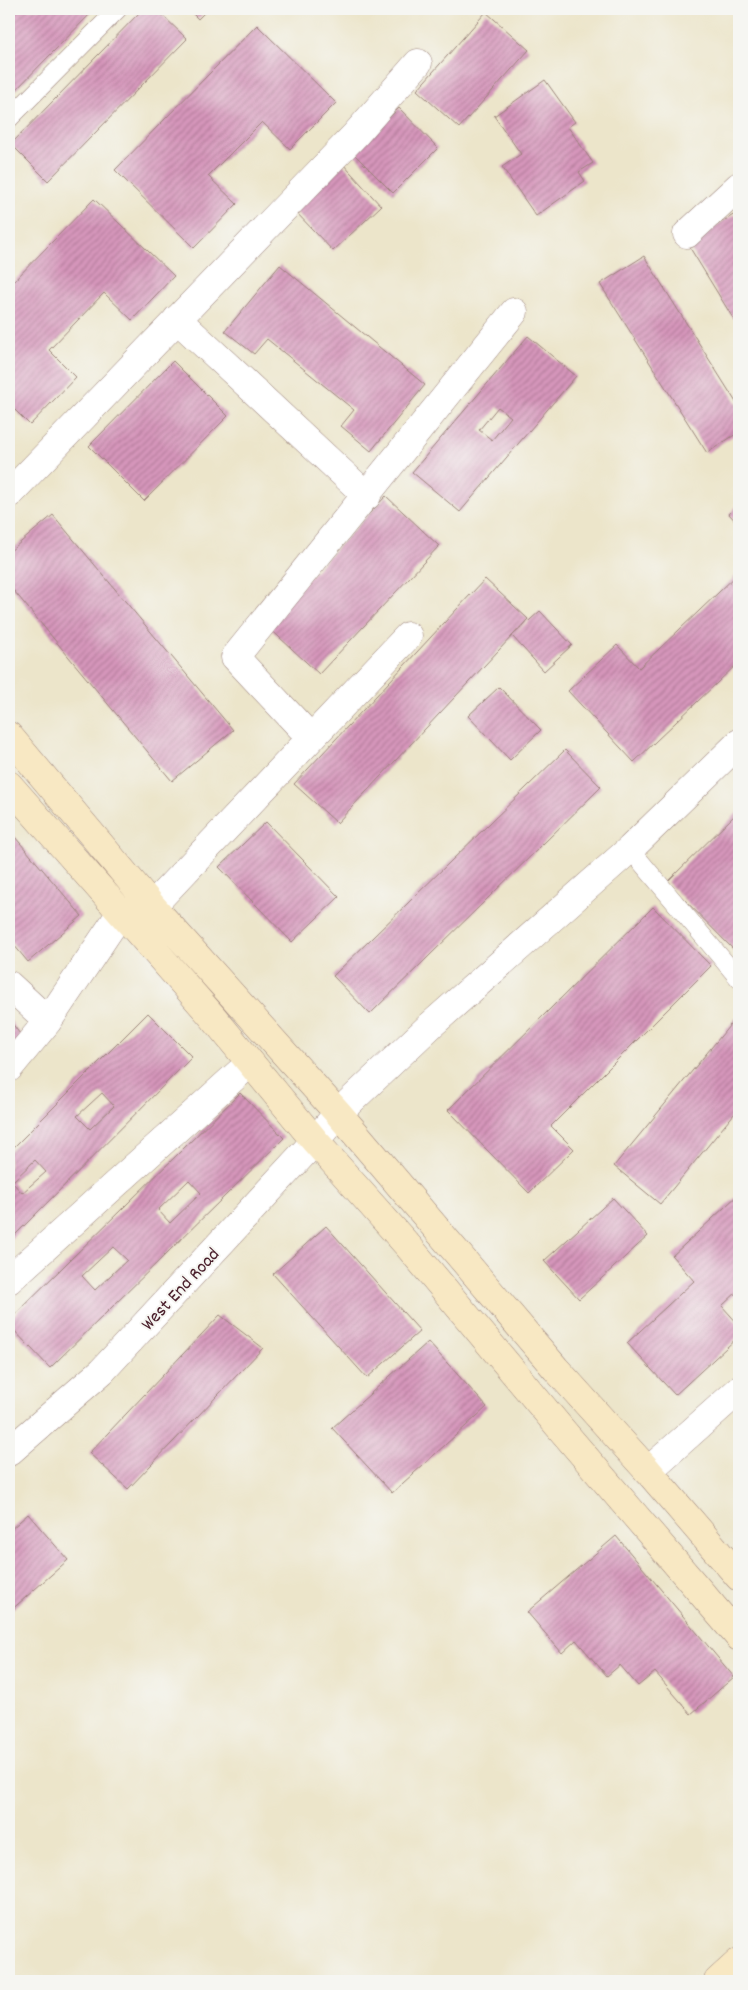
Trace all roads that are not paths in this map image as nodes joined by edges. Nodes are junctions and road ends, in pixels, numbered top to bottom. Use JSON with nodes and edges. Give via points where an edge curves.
{"nodes":[{"id":1,"x":118,"y":9,"type":"edge"},
{"id":2,"x":418,"y":63,"type":"dead end"},
{"id":3,"x":9,"y":119,"type":"edge"},
{"id":4,"x":739,"y":186,"type":"edge"},
{"id":5,"x":687,"y":234,"type":"dead end"},
{"id":6,"x":514,"y":312,"type":"dead end"},
{"id":7,"x":177,"y":319,"type":"junction"},
{"id":8,"x":9,"y":494,"type":"edge"},
{"id":9,"x":367,"y":496,"type":"junction"},
{"id":10,"x":408,"y":636,"type":"dead end"},
{"id":11,"x":9,"y":736,"type":"edge"},
{"id":12,"x":311,"y":738,"type":"junction"},
{"id":13,"x":739,"y":744,"type":"edge"},
{"id":14,"x":9,"y":785,"type":"edge"},
{"id":15,"x":630,"y":849,"type":"junction"},
{"id":16,"x":152,"y":906,"type":"junction"},
{"id":17,"x":120,"y":914,"type":"junction"},
{"id":18,"x":739,"y":979,"type":"edge"},
{"id":19,"x":9,"y":985,"type":"edge"},
{"id":20,"x":48,"y":1020,"type":"junction"},
{"id":21,"x":250,"y":1063,"type":"junction"},
{"id":22,"x":9,"y":1068,"type":"edge"},
{"id":23,"x":338,"y":1113,"type":"junction"},
{"id":24,"x":314,"y":1141,"type":"junction"},
{"id":25,"x":9,"y":1280,"type":"edge"},
{"id":26,"x":574,"y":1390,"type":"junction"},
{"id":27,"x":739,"y":1390,"type":"edge"},
{"id":28,"x":547,"y":1412,"type":"junction"},
{"id":29,"x":9,"y":1452,"type":"edge"},
{"id":30,"x":648,"y":1472,"type":"junction"},
{"id":31,"x":739,"y":1577,"type":"edge"},
{"id":32,"x":739,"y":1637,"type":"edge"},
{"id":33,"x":739,"y":1962,"type":"edge"},
{"id":34,"x":718,"y":1981,"type":"edge"}],
"edges":[{"from":1,"to":3,"type":"lane"},
{"from":2,"to":7,"type":"street"},
{"from":4,"to":5,"type":"street"},
{"from":6,"to":9,"type":"street"},
{"from":7,"to":8,"type":"street"},
{"from":7,"to":9,"type":"street"},
{"from":9,"to":12,"type":"street","via":[[235,657]]},
{"from":10,"to":12,"type":"street"},
{"from":11,"to":16,"type":"street"},
{"from":12,"to":16,"type":"street"},
{"from":13,"to":15,"type":"street","name":"West End Road"},
{"from":14,"to":17,"type":"street"},
{"from":15,"to":18,"type":"lane"},
{"from":15,"to":23,"type":"street","name":"West End Road"},
{"from":16,"to":23,"type":"street"},
{"from":17,"to":20,"type":"street"},
{"from":17,"to":21,"type":"street"},
{"from":19,"to":20,"type":"street"},
{"from":20,"to":22,"type":"street"},
{"from":21,"to":24,"type":"street"},
{"from":21,"to":25,"type":"street"},
{"from":23,"to":24,"type":"street","name":"West End Road"},
{"from":23,"to":26,"type":"street"},
{"from":24,"to":28,"type":"street","via":[[409,1247]]},
{"from":24,"to":29,"type":"street","name":"West End Road","via":[[102,1371]]},
{"from":26,"to":28,"type":"street"},
{"from":26,"to":30,"type":"street"},
{"from":27,"to":30,"type":"street"},
{"from":28,"to":32,"type":"street"},
{"from":30,"to":31,"type":"street"},
{"from":33,"to":34,"type":"street"}]}
